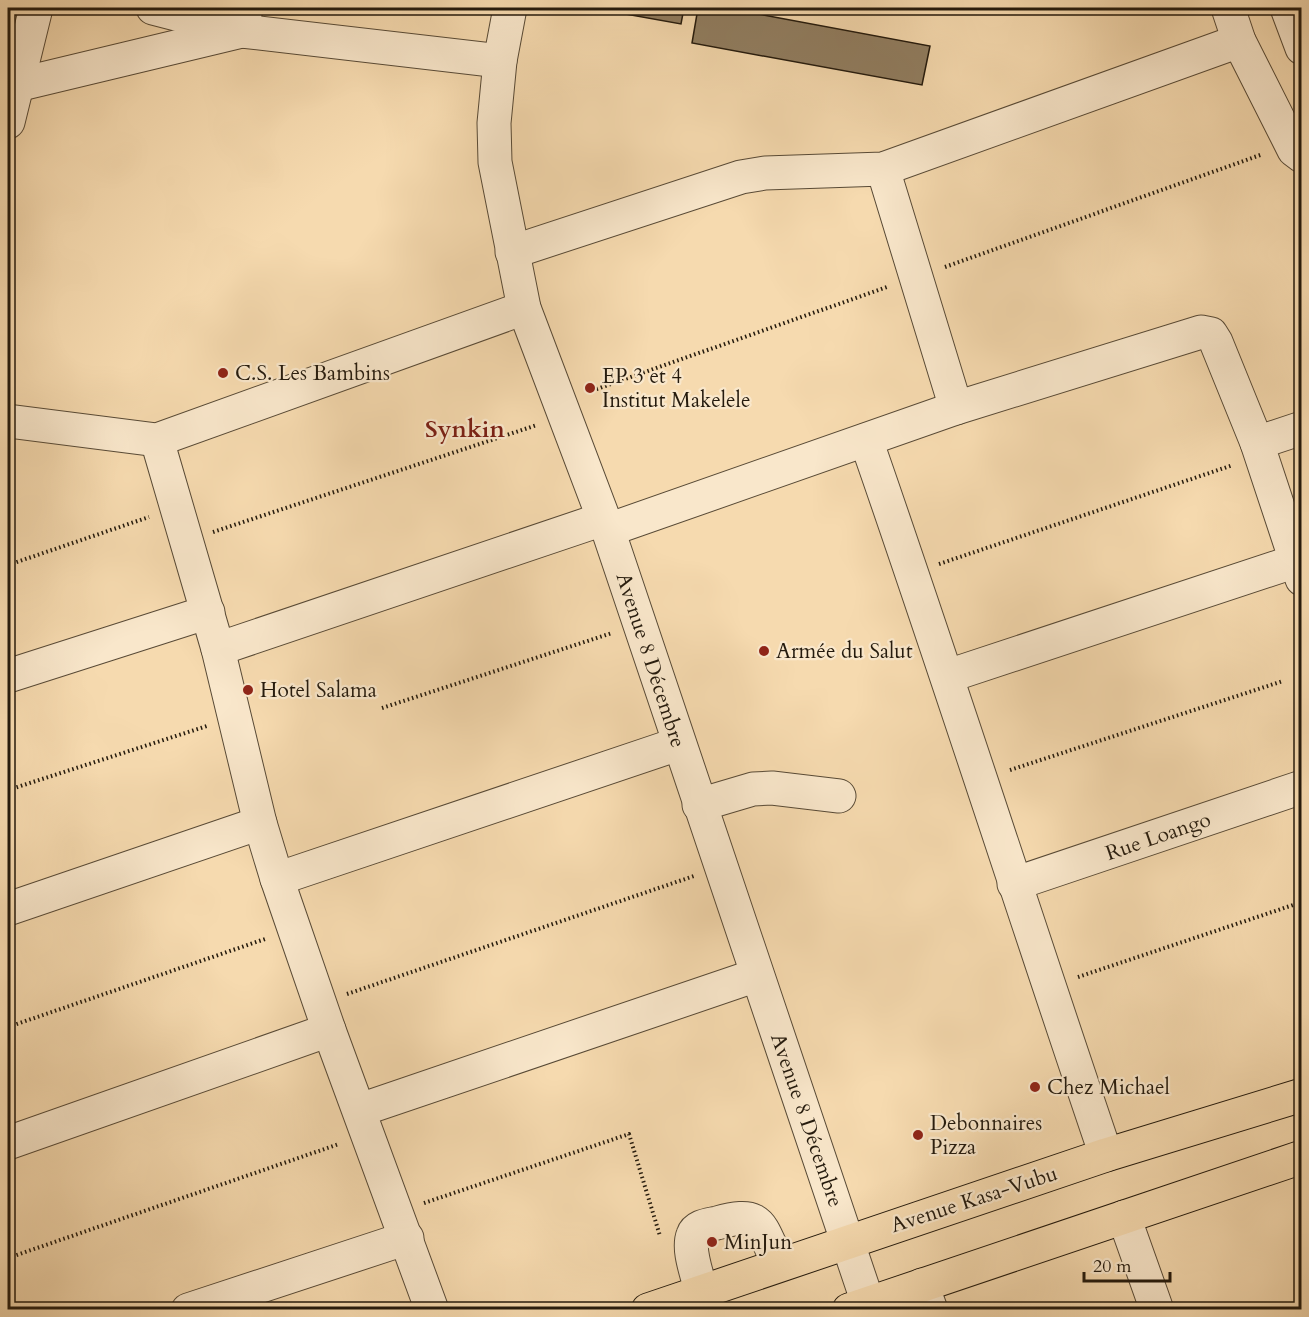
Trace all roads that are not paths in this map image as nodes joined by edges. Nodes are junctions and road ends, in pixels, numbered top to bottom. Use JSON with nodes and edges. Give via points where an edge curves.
{"nodes":[{"id":1,"x":36,"y":8,"type":"edge"},
{"id":2,"x":153,"y":8,"type":"edge"},
{"id":3,"x":510,"y":8,"type":"edge"},
{"id":4,"x":1227,"y":8,"type":"edge"},
{"id":5,"x":1287,"y":8,"type":"edge"},
{"id":6,"x":244,"y":19,"type":"edge"},
{"id":7,"x":1239,"y":41,"type":"junction"},
{"id":8,"x":1302,"y":48,"type":"edge"},
{"id":9,"x":500,"y":61,"type":"junction"},
{"id":10,"x":17,"y":84,"type":"junction"},
{"id":11,"x":8,"y":122,"type":"edge"},
{"id":12,"x":1302,"y":156,"type":"edge"},
{"id":13,"x":883,"y":170,"type":"junction"},
{"id":14,"x":512,"y":252,"type":"junction"},
{"id":15,"x":524,"y":308,"type":"junction"},
{"id":16,"x":956,"y":408,"type":"junction"},
{"id":17,"x":8,"y":421,"type":"edge"},
{"id":18,"x":1302,"y":428,"type":"edge"},
{"id":19,"x":157,"y":440,"type":"junction"},
{"id":20,"x":866,"y":440,"type":"junction"},
{"id":21,"x":1259,"y":449,"type":"junction"},
{"id":22,"x":606,"y":525,"type":"junction"},
{"id":23,"x":1299,"y":570,"type":"edge"},
{"id":24,"x":208,"y":612,"type":"junction"},
{"id":25,"x":218,"y":649,"type":"junction"},
{"id":26,"x":8,"y":676,"type":"edge"},
{"id":27,"x":948,"y":676,"type":"junction"},
{"id":28,"x":678,"y":744,"type":"junction"},
{"id":29,"x":1302,"y":787,"type":"edge"},
{"id":30,"x":839,"y":796,"type":"dead end"},
{"id":31,"x":699,"y":805,"type":"junction"},
{"id":32,"x":260,"y":823,"type":"junction"},
{"id":33,"x":278,"y":879,"type":"junction"},
{"id":34,"x":1014,"y":884,"type":"junction"},
{"id":35,"x":8,"y":909,"type":"edge"},
{"id":36,"x":757,"y":975,"type":"junction"},
{"id":37,"x":325,"y":1016,"type":"junction"},
{"id":38,"x":1302,"y":1095,"type":"edge"},
{"id":39,"x":365,"y":1122,"type":"junction"},
{"id":40,"x":8,"y":1143,"type":"edge"},
{"id":41,"x":1106,"y":1155,"type":"junction"},
{"id":42,"x":1302,"y":1156,"type":"edge"},
{"id":43,"x":1124,"y":1216,"type":"junction"},
{"id":44,"x":402,"y":1225,"type":"junction"},
{"id":45,"x":848,"y":1240,"type":"junction"},
{"id":46,"x":779,"y":1264,"type":"junction"},
{"id":47,"x":701,"y":1291,"type":"junction"},
{"id":48,"x":927,"y":1297,"type":"edge"},
{"id":49,"x":858,"y":1306,"type":"edge"},
{"id":50,"x":188,"y":1310,"type":"edge"},
{"id":51,"x":432,"y":1310,"type":"edge"},
{"id":52,"x":648,"y":1310,"type":"edge"},
{"id":53,"x":1157,"y":1310,"type":"edge"}],
"edges":[{"from":1,"to":10,"type":"street"},
{"from":2,"to":6,"type":"street"},
{"from":3,"to":9,"type":"street","name":"Avenue 8 Décembre"},
{"from":4,"to":7,"type":"street"},
{"from":5,"to":8,"type":"street"},
{"from":6,"to":9,"type":"street"},
{"from":6,"to":10,"type":"street"},
{"from":7,"to":12,"type":"street","via":[[1294,150]]},
{"from":7,"to":13,"type":"street"},
{"from":9,"to":14,"type":"street","name":"Avenue 8 Décembre","via":[[495,162]]},
{"from":10,"to":11,"type":"street"},
{"from":13,"to":14,"type":"street","via":[[741,177]]},
{"from":13,"to":16,"type":"street"},
{"from":14,"to":15,"type":"street","name":"Avenue 8 Décembre"},
{"from":15,"to":19,"type":"street"},
{"from":15,"to":22,"type":"street","name":"Avenue 8 Décembre"},
{"from":16,"to":20,"type":"street"},
{"from":16,"to":21,"type":"street","via":[[1201,332],[1211,334],[1216,342]]},
{"from":17,"to":19,"type":"street"},
{"from":18,"to":21,"type":"street"},
{"from":19,"to":24,"type":"street"},
{"from":20,"to":22,"type":"street"},
{"from":20,"to":27,"type":"street"},
{"from":21,"to":23,"type":"street"},
{"from":22,"to":25,"type":"street"},
{"from":22,"to":28,"type":"street","name":"Avenue 8 Décembre"},
{"from":23,"to":27,"type":"street"},
{"from":24,"to":25,"type":"street"},
{"from":24,"to":26,"type":"street"},
{"from":25,"to":32,"type":"street"},
{"from":27,"to":34,"type":"street"},
{"from":28,"to":31,"type":"street","name":"Avenue 8 Décembre"},
{"from":28,"to":33,"type":"street"},
{"from":29,"to":34,"type":"street","name":"Rue Loango"},
{"from":30,"to":31,"type":"street","via":[[753,789]]},
{"from":31,"to":36,"type":"street","name":"Avenue 8 Décembre"},
{"from":32,"to":33,"type":"street"},
{"from":32,"to":35,"type":"street"},
{"from":33,"to":37,"type":"street"},
{"from":34,"to":41,"type":"street"},
{"from":36,"to":39,"type":"street"},
{"from":36,"to":45,"type":"street","name":"Avenue 8 Décembre"},
{"from":37,"to":39,"type":"street"},
{"from":37,"to":40,"type":"street"},
{"from":38,"to":41,"type":"main road","name":"Avenue Kasa-Vubu"},
{"from":39,"to":44,"type":"street"},
{"from":41,"to":45,"type":"main road","name":"Avenue Kasa-Vubu"},
{"from":42,"to":43,"type":"main road"},
{"from":43,"to":48,"type":"main road"},
{"from":43,"to":53,"type":"street"},
{"from":44,"to":50,"type":"street"},
{"from":44,"to":51,"type":"street"},
{"from":45,"to":46,"type":"main road","name":"Avenue Kasa-Vubu"},
{"from":45,"to":49,"type":"street","name":"Avenue 8 Décembre"},
{"from":46,"to":47,"type":"main road","name":"Avenue Kasa-Vubu"},
{"from":46,"to":47,"type":"street","via":[[751,1217],[741,1216],[698,1228],[692,1236],[692,1246]]},
{"from":47,"to":52,"type":"main road","name":"Avenue Kasa-Vubu"},
{"from":48,"to":49,"type":"main road"}]}
